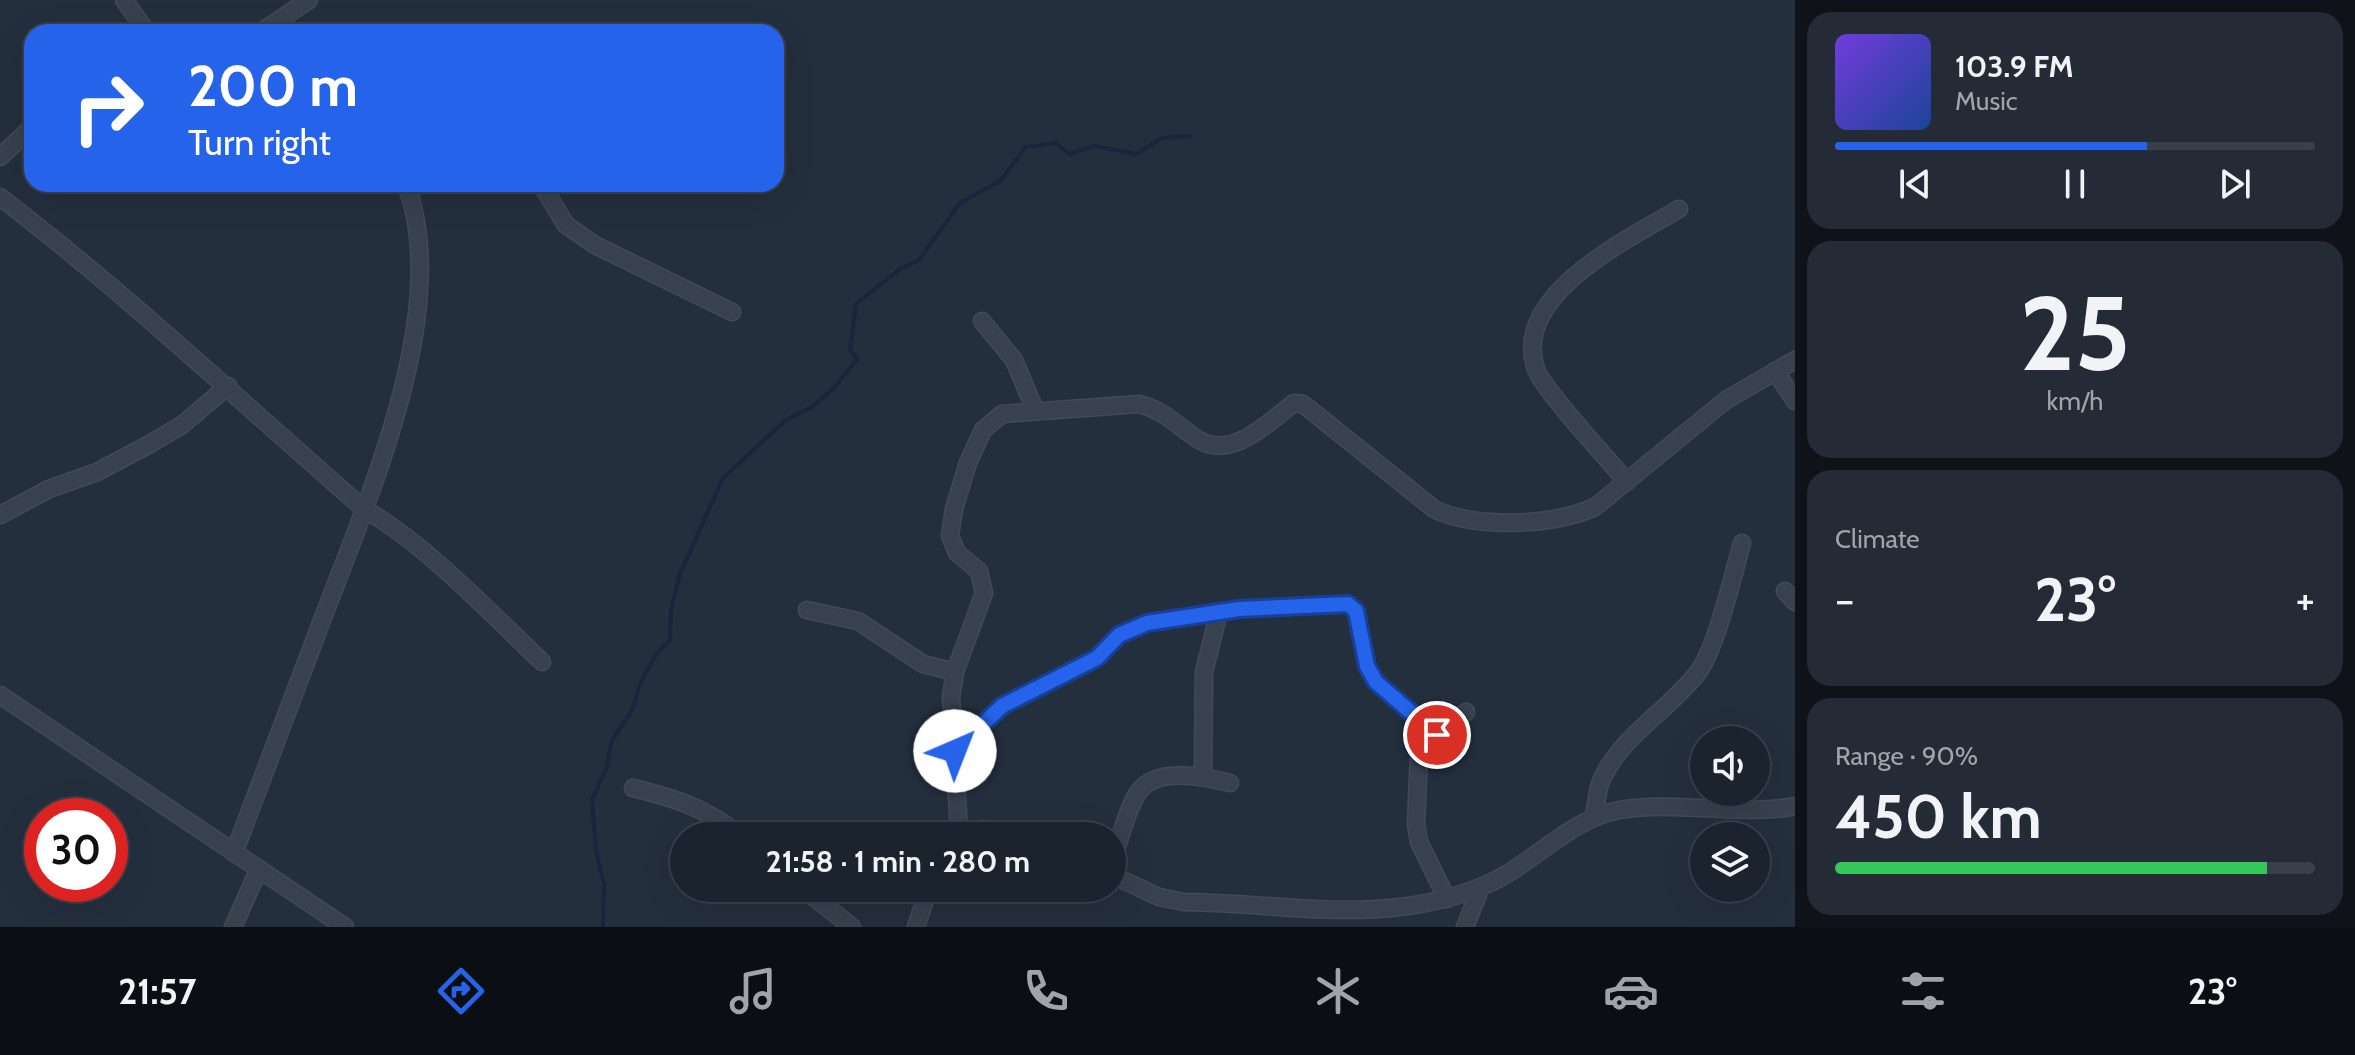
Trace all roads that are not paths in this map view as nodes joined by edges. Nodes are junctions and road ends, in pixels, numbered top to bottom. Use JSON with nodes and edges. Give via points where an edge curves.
{"nodes":[{"id":1,"x":124,"y":0,"type":"edge"},
{"id":2,"x":309,"y":0,"type":"edge"},
{"id":3,"x":141,"y":24,"type":"edge"},
{"id":4,"x":273,"y":24,"type":"edge"},
{"id":5,"x":24,"y":134,"type":"edge"},
{"id":6,"x":0,"y":157,"type":"edge"},
{"id":7,"x":409,"y":192,"type":"edge"},
{"id":8,"x":546,"y":192,"type":"edge"},
{"id":9,"x":0,"y":197,"type":"edge"},
{"id":10,"x":1679,"y":209,"type":"dead end"},
{"id":11,"x":732,"y":312,"type":"dead end"},
{"id":12,"x":982,"y":321,"type":"dead end"},
{"id":13,"x":1795,"y":360,"type":"edge"},
{"id":14,"x":1775,"y":371,"type":"junction"},
{"id":15,"x":228,"y":386,"type":"junction"},
{"id":16,"x":1795,"y":401,"type":"edge"},
{"id":17,"x":1035,"y":410,"type":"junction"},
{"id":18,"x":1627,"y":482,"type":"junction"},
{"id":19,"x":364,"y":509,"type":"junction"},
{"id":20,"x":0,"y":515,"type":"edge"},
{"id":21,"x":1742,"y":543,"type":"dead end"},
{"id":22,"x":807,"y":610,"type":"dead end"},
{"id":23,"x":1219,"y":612,"type":"junction"},
{"id":24,"x":542,"y":662,"type":"dead end"},
{"id":25,"x":955,"y":672,"type":"junction"},
{"id":26,"x":0,"y":695,"type":"edge"},
{"id":27,"x":1466,"y":712,"type":"dead end"},
{"id":28,"x":1437,"y":735,"type":"junction"},
{"id":29,"x":955,"y":751,"type":"junction"},
{"id":30,"x":1203,"y":777,"type":"junction"},
{"id":31,"x":1230,"y":783,"type":"dead end"},
{"id":32,"x":633,"y":788,"type":"dead end"},
{"id":33,"x":1795,"y":806,"type":"edge"},
{"id":34,"x":1594,"y":817,"type":"junction"},
{"id":35,"x":724,"y":822,"type":"edge"},
{"id":36,"x":958,"y":822,"type":"edge"},
{"id":37,"x":1126,"y":822,"type":"edge"},
{"id":38,"x":234,"y":853,"type":"junction"},
{"id":39,"x":259,"y":869,"type":"junction"},
{"id":40,"x":1126,"y":882,"type":"edge"},
{"id":41,"x":1481,"y":887,"type":"junction"},
{"id":42,"x":1447,"y":899,"type":"junction"},
{"id":43,"x":820,"y":902,"type":"edge"},
{"id":44,"x":924,"y":902,"type":"edge"},
{"id":45,"x":233,"y":927,"type":"edge"},
{"id":46,"x":345,"y":927,"type":"edge"},
{"id":47,"x":852,"y":927,"type":"edge"},
{"id":48,"x":916,"y":927,"type":"edge"},
{"id":49,"x":1465,"y":927,"type":"edge"}],
"edges":[{"from":1,"to":3,"type":"street"},
{"from":2,"to":4,"type":"street"},
{"from":5,"to":6,"type":"street"},
{"from":7,"to":19,"type":"street","via":[[422,258],[419,309],[389,442]]},
{"from":8,"to":11,"type":"street","via":[[566,225],[595,245]]},
{"from":9,"to":15,"type":"street"},
{"from":10,"to":18,"type":"street","via":[[1593,259],[1538,320],[1530,348],[1536,372]]},
{"from":12,"to":17,"type":"street","via":[[1014,360]]},
{"from":13,"to":14,"type":"street"},
{"from":14,"to":16,"type":"street"},
{"from":14,"to":18,"type":"street","via":[[1726,400]]},
{"from":15,"to":19,"type":"street"},
{"from":15,"to":20,"type":"street","via":[[182,425],[148,445]]},
{"from":17,"to":18,"type":"street","via":[[1139,404],[1157,409],[1201,441],[1217,446],[1249,437],[1294,403],[1303,404],[1413,495],[1453,518],[1480,522],[1580,514]]},
{"from":17,"to":25,"type":"street","via":[[1002,414],[983,430],[954,509],[950,536],[957,553],[979,571],[984,593]]},
{"from":19,"to":24,"type":"street","via":[[384,520]]},
{"from":19,"to":38,"type":"street"},
{"from":21,"to":34,"type":"street","via":[[1706,658],[1612,763],[1601,781]]},
{"from":22,"to":25,"type":"street","via":[[858,621],[923,664]]},
{"from":23,"to":28,"type":"street","via":[[1353,606],[1376,682]]},
{"from":23,"to":29,"type":"street","via":[[1155,621],[1119,635],[1097,658],[1002,706]]},
{"from":23,"to":30,"type":"street","via":[[1204,672]]},
{"from":25,"to":29,"type":"street"},
{"from":26,"to":38,"type":"street"},
{"from":27,"to":28,"type":"street"},
{"from":28,"to":42,"type":"street","via":[[1419,754],[1416,824],[1419,842]]},
{"from":29,"to":36,"type":"street"},
{"from":30,"to":31,"type":"street"},
{"from":30,"to":37,"type":"street","via":[[1151,780],[1138,791]]},
{"from":32,"to":35,"type":"street","via":[[688,802]]},
{"from":33,"to":34,"type":"street","via":[[1651,807]]},
{"from":34,"to":41,"type":"street"},
{"from":38,"to":39,"type":"street"},
{"from":39,"to":45,"type":"street"},
{"from":39,"to":46,"type":"street"},
{"from":40,"to":42,"type":"street","via":[[1184,902],[1354,913]]},
{"from":41,"to":42,"type":"street"},
{"from":41,"to":49,"type":"street"},
{"from":43,"to":47,"type":"street"},
{"from":44,"to":48,"type":"street"}]}
